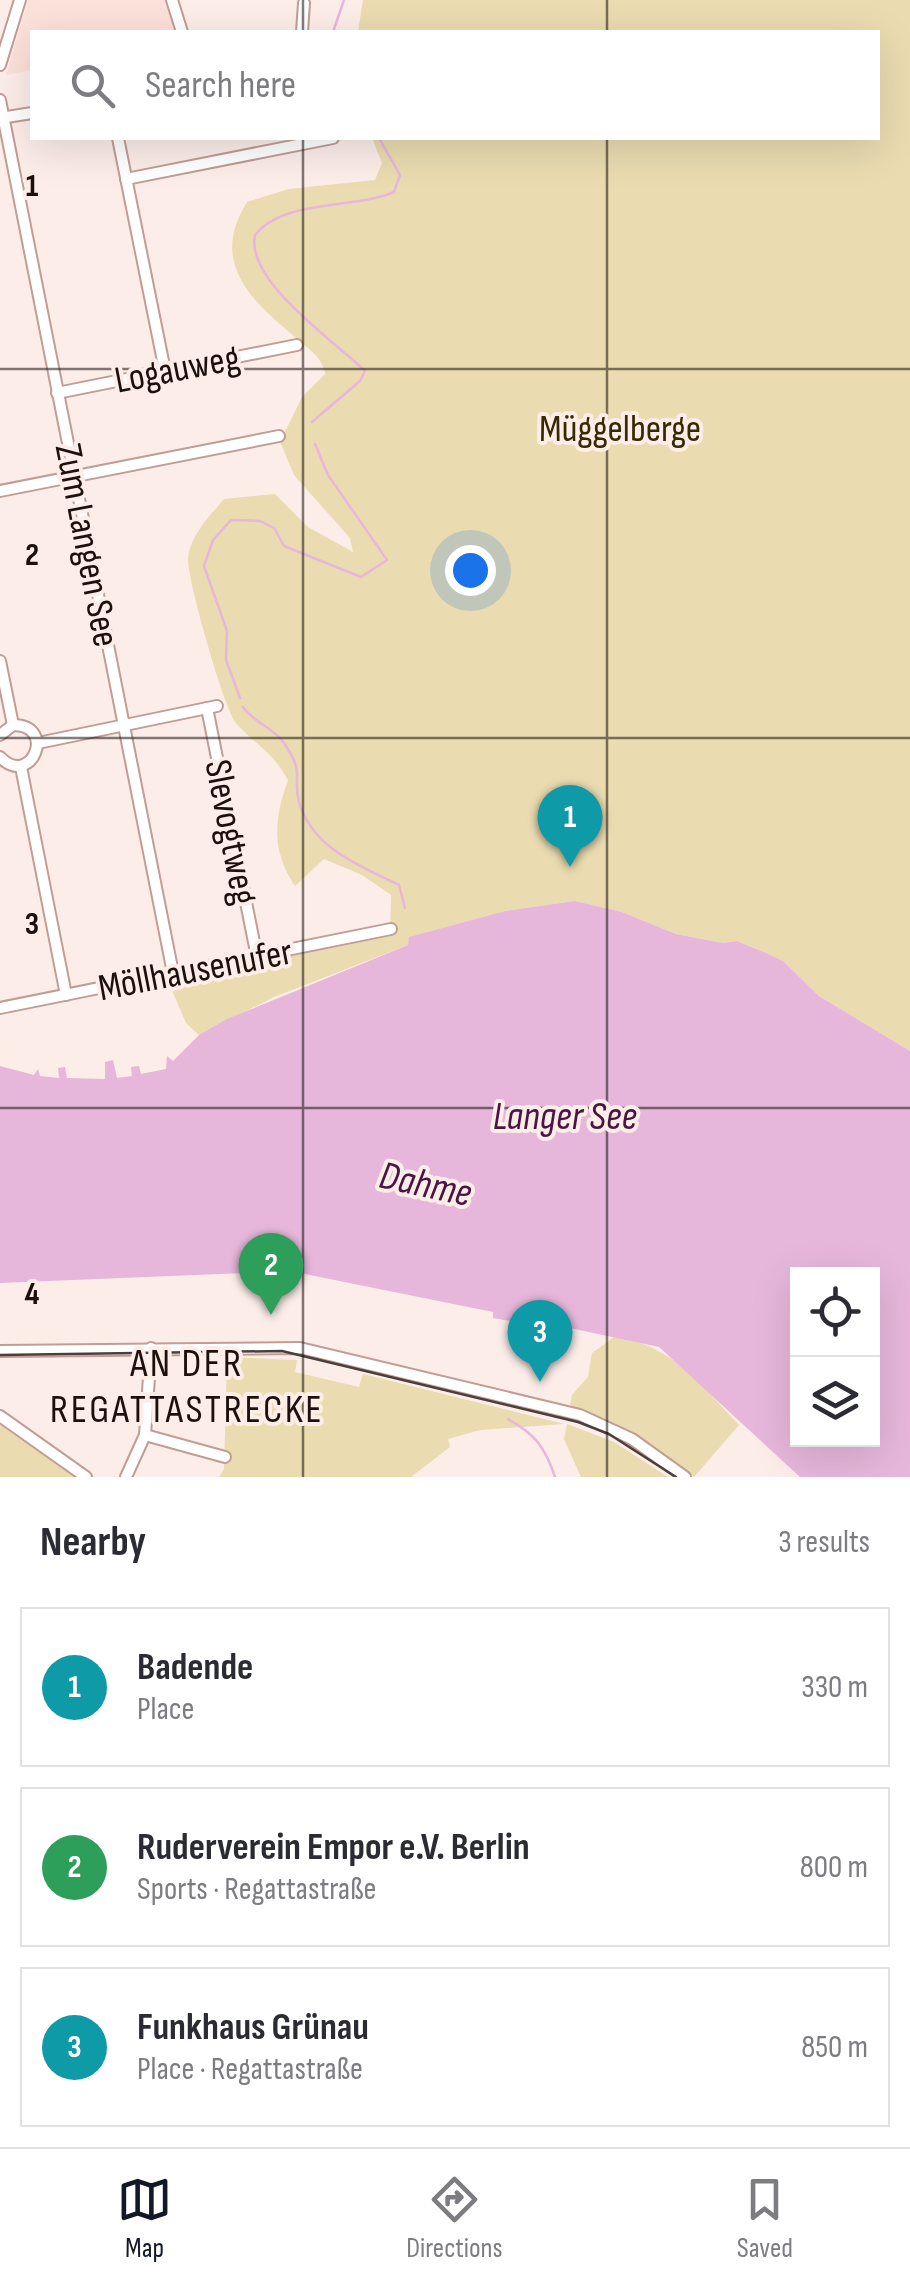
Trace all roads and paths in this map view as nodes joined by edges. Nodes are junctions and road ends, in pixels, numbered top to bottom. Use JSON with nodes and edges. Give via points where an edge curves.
{"nodes":[{"id":1,"x":20,"y":0,"type":"edge"},
{"id":2,"x":172,"y":0,"type":"edge"},
{"id":3,"x":304,"y":3,"type":"dead end"},
{"id":4,"x":0,"y":10,"type":"edge"},
{"id":5,"x":15,"y":14,"type":"junction"},
{"id":6,"x":181,"y":30,"type":"edge"},
{"id":7,"x":302,"y":30,"type":"edge"},
{"id":8,"x":0,"y":65,"type":"edge"},
{"id":9,"x":0,"y":100,"type":"edge"},
{"id":10,"x":30,"y":113,"type":"edge"},
{"id":11,"x":1,"y":117,"type":"edge"},
{"id":12,"x":118,"y":140,"type":"edge"},
{"id":13,"x":315,"y":140,"type":"edge"},
{"id":14,"x":126,"y":180,"type":"junction"},
{"id":15,"x":297,"y":344,"type":"dead end"},
{"id":16,"x":165,"y":371,"type":"junction"},
{"id":17,"x":57,"y":392,"type":"junction"},
{"id":18,"x":278,"y":436,"type":"dead end"},
{"id":19,"x":74,"y":476,"type":"junction"},
{"id":20,"x":0,"y":491,"type":"edge"},
{"id":21,"x":0,"y":661,"type":"edge"},
{"id":22,"x":123,"y":725,"type":"junction"},
{"id":23,"x":13,"y":726,"type":"junction"},
{"id":24,"x":0,"y":735,"type":"edge"},
{"id":25,"x":38,"y":742,"type":"junction"},
{"id":26,"x":0,"y":757,"type":"edge"},
{"id":27,"x":21,"y":767,"type":"junction"},
{"id":28,"x":391,"y":929,"type":"dead end"},
{"id":29,"x":257,"y":956,"type":"junction"},
{"id":30,"x":174,"y":973,"type":"junction"},
{"id":31,"x":66,"y":995,"type":"junction"},
{"id":32,"x":0,"y":1008,"type":"edge"},
{"id":33,"x":151,"y":1348,"type":"junction"},
{"id":34,"x":0,"y":1351,"type":"edge"},
{"id":35,"x":0,"y":1416,"type":"edge"},
{"id":36,"x":145,"y":1435,"type":"junction"},
{"id":37,"x":225,"y":1457,"type":"dead end"},
{"id":38,"x":86,"y":1477,"type":"edge"},
{"id":39,"x":126,"y":1477,"type":"edge"},
{"id":40,"x":684,"y":1477,"type":"edge"}],
"edges":[{"from":1,"to":5,"type":"street"},
{"from":2,"to":6,"type":"street"},
{"from":3,"to":7,"type":"street"},
{"from":4,"to":5,"type":"street"},
{"from":5,"to":8,"type":"street"},
{"from":9,"to":11,"type":"street","name":"Zum Langen See"},
{"from":10,"to":11,"type":"street"},
{"from":11,"to":17,"type":"street","name":"Zum Langen See"},
{"from":12,"to":14,"type":"street"},
{"from":13,"to":14,"type":"street"},
{"from":14,"to":16,"type":"street"},
{"from":15,"to":16,"type":"street","name":"Logauweg"},
{"from":16,"to":17,"type":"street","name":"Logauweg"},
{"from":17,"to":19,"type":"street","name":"Zum Langen See"},
{"from":18,"to":19,"type":"street"},
{"from":19,"to":20,"type":"street"},
{"from":19,"to":22,"type":"street","name":"Zum Langen See"},
{"from":21,"to":23,"type":"street"},
{"from":22,"to":25,"type":"street"},
{"from":22,"to":29,"type":"street","name":"Slevogtweg","via":[[212,707]]},
{"from":22,"to":30,"type":"street","name":"Zum Langen See"},
{"from":23,"to":24,"type":"street"},
{"from":23,"to":25,"type":"street","via":[[32,730]]},
{"from":25,"to":27,"type":"street","via":[[36,755]]},
{"from":26,"to":27,"type":"street"},
{"from":27,"to":31,"type":"street"},
{"from":28,"to":29,"type":"street","name":"Möllhausenufer"},
{"from":29,"to":30,"type":"street","name":"Möllhausenufer"},
{"from":30,"to":31,"type":"street","name":"Möllhausenufer"},
{"from":31,"to":32,"type":"street","name":"Möllhausenufer"},
{"from":33,"to":34,"type":"street"},
{"from":33,"to":36,"type":"street"},
{"from":33,"to":40,"type":"street","via":[[300,1348],[569,1412],[632,1438]]},
{"from":35,"to":38,"type":"street"},
{"from":36,"to":37,"type":"street"},
{"from":36,"to":39,"type":"street"}]}
